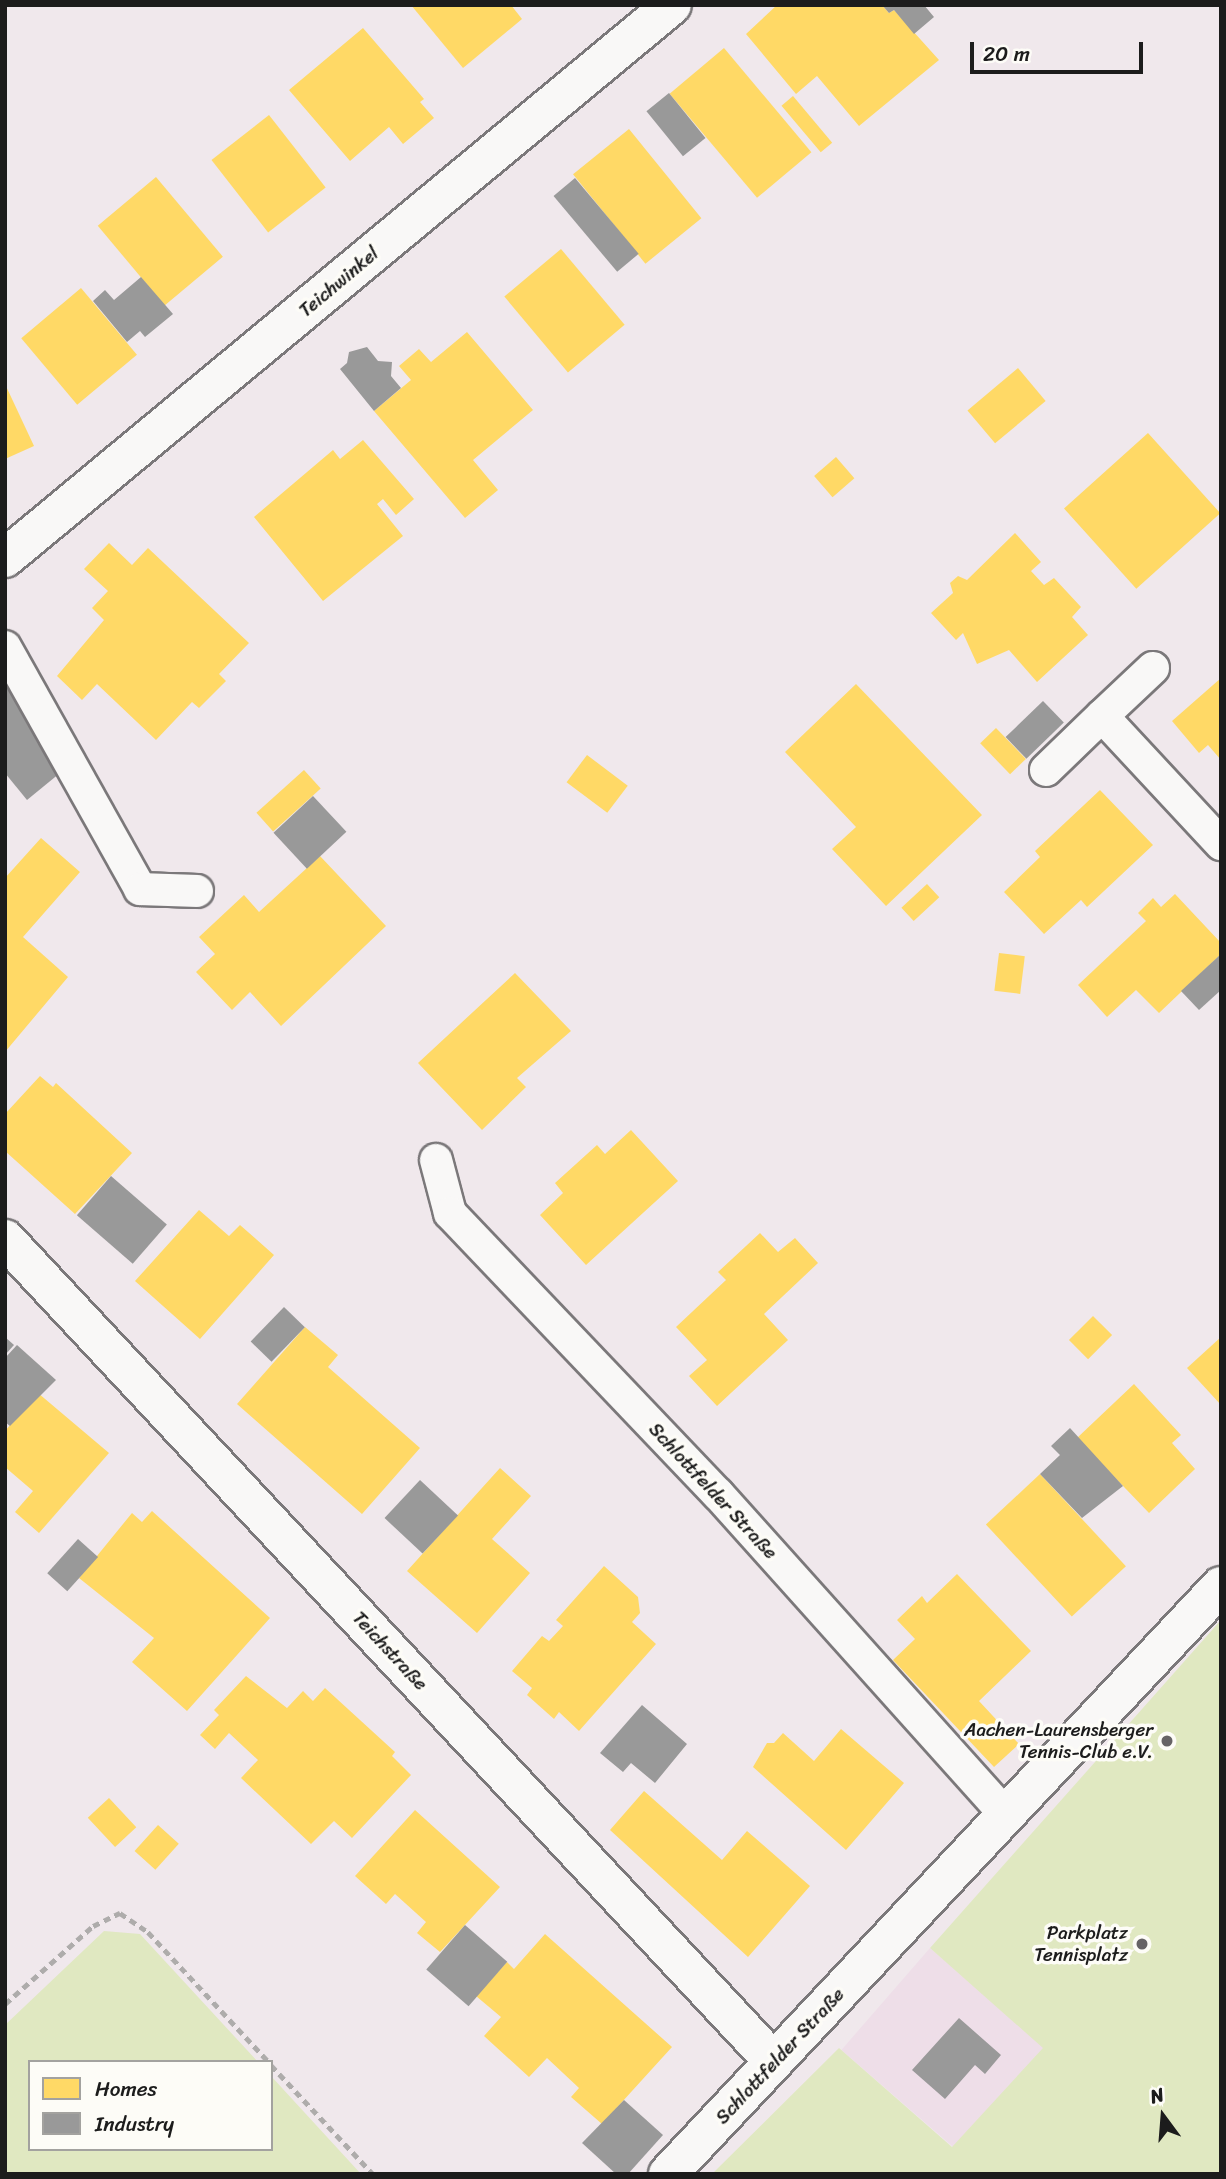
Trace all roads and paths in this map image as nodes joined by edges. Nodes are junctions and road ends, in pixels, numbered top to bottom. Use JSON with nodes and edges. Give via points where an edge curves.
{"nodes":[{"id":1,"x":672,"y":5,"type":"edge"},
{"id":2,"x":5,"y":558,"type":"edge"},
{"id":3,"x":5,"y":647,"type":"edge"},
{"id":4,"x":1153,"y":668,"type":"dead end"},
{"id":5,"x":1102,"y":716,"type":"junction"},
{"id":6,"x":1046,"y":769,"type":"dead end"},
{"id":7,"x":1221,"y":844,"type":"edge"},
{"id":8,"x":197,"y":891,"type":"dead end"},
{"id":9,"x":436,"y":1160,"type":"dead end"},
{"id":10,"x":5,"y":1239,"type":"edge"},
{"id":11,"x":1221,"y":1586,"type":"edge"},
{"id":12,"x":1007,"y":1816,"type":"junction"},
{"id":13,"x":5,"y":2004,"type":"edge"},
{"id":14,"x":267,"y":2060,"type":"edge"},
{"id":15,"x":774,"y":2062,"type":"junction"},
{"id":16,"x":273,"y":2066,"type":"edge"},
{"id":17,"x":373,"y":2174,"type":"edge"},
{"id":18,"x":668,"y":2174,"type":"edge"}],
"edges":[{"from":1,"to":2,"type":"street","name":"Teichwinkel"},
{"from":3,"to":8,"type":"lane","via":[[140,889]]},
{"from":4,"to":5,"type":"lane"},
{"from":5,"to":6,"type":"lane"},
{"from":5,"to":7,"type":"lane"},
{"from":9,"to":12,"type":"lane","name":"Schlottfelder Straße","via":[[450,1213],[718,1494]]},
{"from":10,"to":15,"type":"street","name":"Teichstraße"},
{"from":11,"to":12,"type":"street","name":"Schlottfelder Straße"},
{"from":12,"to":15,"type":"street","name":"Schlottfelder Straße"},
{"from":13,"to":14,"type":"path","via":[[93,1926],[120,1913],[148,1932]]},
{"from":15,"to":18,"type":"street","name":"Schlottfelder Straße"},
{"from":16,"to":17,"type":"path"}]}
